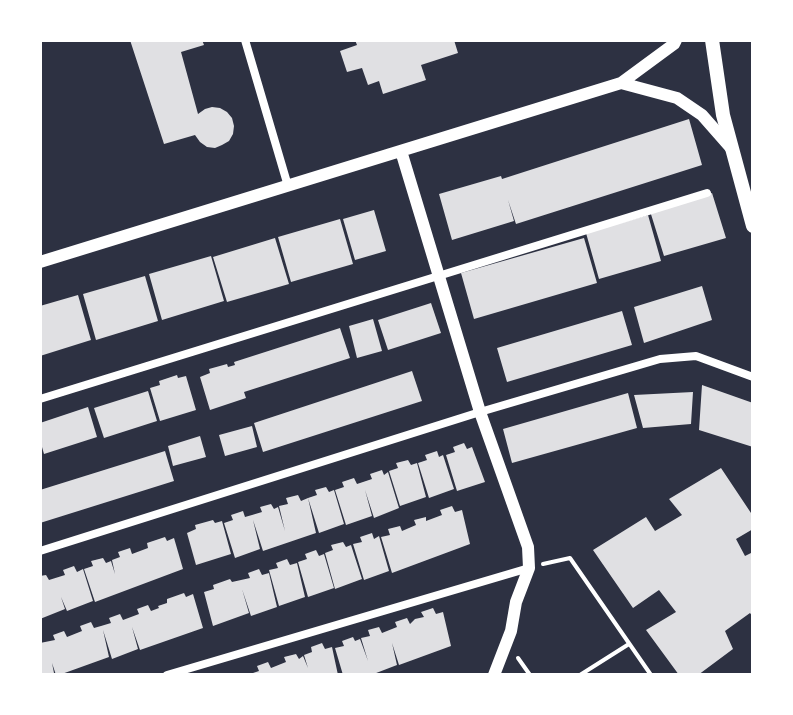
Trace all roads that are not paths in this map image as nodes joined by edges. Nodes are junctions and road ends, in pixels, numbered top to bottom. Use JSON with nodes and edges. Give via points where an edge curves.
{"nodes":[{"id":1,"x":245,"y":40,"type":"edge"},
{"id":2,"x":676,"y":40,"type":"edge"},
{"id":3,"x":712,"y":40,"type":"edge"},
{"id":4,"x":621,"y":83,"type":"junction"},
{"id":5,"x":731,"y":148,"type":"junction"},
{"id":6,"x":401,"y":151,"type":"junction"},
{"id":7,"x":288,"y":186,"type":"junction"},
{"id":8,"x":707,"y":193,"type":"dead end"},
{"id":9,"x":753,"y":226,"type":"edge"},
{"id":10,"x":40,"y":262,"type":"edge"},
{"id":11,"x":439,"y":276,"type":"junction"},
{"id":12,"x":753,"y":377,"type":"edge"},
{"id":13,"x":40,"y":399,"type":"edge"},
{"id":14,"x":480,"y":412,"type":"junction"},
{"id":15,"x":40,"y":551,"type":"edge"},
{"id":16,"x":529,"y":568,"type":"junction"},
{"id":17,"x":167,"y":675,"type":"edge"},
{"id":18,"x":494,"y":675,"type":"edge"}],
"edges":[{"from":1,"to":7,"type":"street"},
{"from":2,"to":4,"type":"street"},
{"from":3,"to":5,"type":"main road"},
{"from":4,"to":5,"type":"street","via":[[677,98],[702,115]]},
{"from":4,"to":6,"type":"street"},
{"from":5,"to":9,"type":"main road"},
{"from":6,"to":7,"type":"street"},
{"from":6,"to":11,"type":"street"},
{"from":7,"to":10,"type":"street"},
{"from":8,"to":11,"type":"street"},
{"from":11,"to":13,"type":"street"},
{"from":11,"to":14,"type":"street"},
{"from":12,"to":14,"type":"street","via":[[696,356],[660,359]]},
{"from":14,"to":15,"type":"street"},
{"from":14,"to":16,"type":"street","via":[[528,547]]},
{"from":16,"to":17,"type":"street"},
{"from":16,"to":18,"type":"street"}]}
